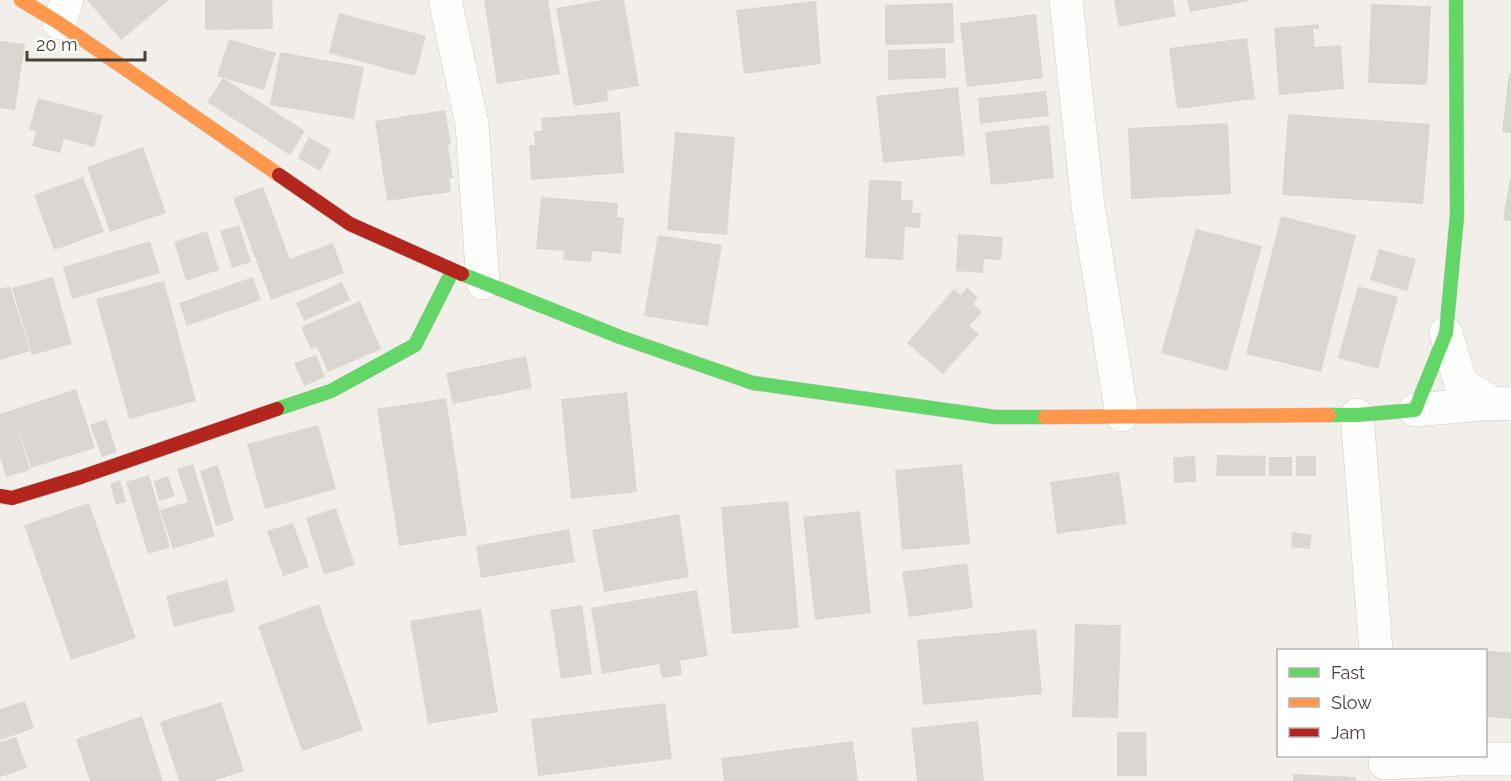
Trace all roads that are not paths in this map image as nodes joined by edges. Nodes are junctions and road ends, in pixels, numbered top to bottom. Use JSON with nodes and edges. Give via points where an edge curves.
{"nodes":[{"id":1,"x":21,"y":0,"type":"edge"},
{"id":2,"x":445,"y":0,"type":"edge"},
{"id":3,"x":1066,"y":0,"type":"edge"},
{"id":4,"x":1456,"y":0,"type":"edge"},
{"id":5,"x":63,"y":12,"type":"edge"},
{"id":6,"x":453,"y":270,"type":"junction"},
{"id":7,"x":483,"y":283,"type":"junction"},
{"id":8,"x":1446,"y":333,"type":"junction"},
{"id":9,"x":1502,"y":404,"type":"edge"},
{"id":10,"x":1415,"y":410,"type":"junction"},
{"id":11,"x":1122,"y":415,"type":"junction"},
{"id":12,"x":1357,"y":415,"type":"junction"},
{"id":13,"x":0,"y":496,"type":"edge"},
{"id":14,"x":1376,"y":649,"type":"edge"},
{"id":15,"x":1511,"y":759,"type":"edge"},
{"id":16,"x":1383,"y":767,"type":"edge"}],
"edges":[{"from":1,"to":5,"type":"street"},
{"from":2,"to":7,"type":"street","via":[[472,124]]},
{"from":3,"to":11,"type":"street","via":[[1088,206]]},
{"from":4,"to":8,"type":"street","via":[[1457,216]]},
{"from":5,"to":6,"type":"street","via":[[350,224]]},
{"from":6,"to":7,"type":"street"},
{"from":6,"to":13,"type":"street","via":[[415,345],[331,391],[81,477],[12,498]]},
{"from":7,"to":11,"type":"street","via":[[620,337],[753,383],[995,417]]},
{"from":8,"to":9,"type":"street","via":[[1461,384]]},
{"from":8,"to":10,"type":"street"},
{"from":9,"to":10,"type":"street"},
{"from":10,"to":12,"type":"street"},
{"from":11,"to":12,"type":"street"},
{"from":12,"to":14,"type":"street"},
{"from":15,"to":16,"type":"street","via":[[1462,759]]}]}
